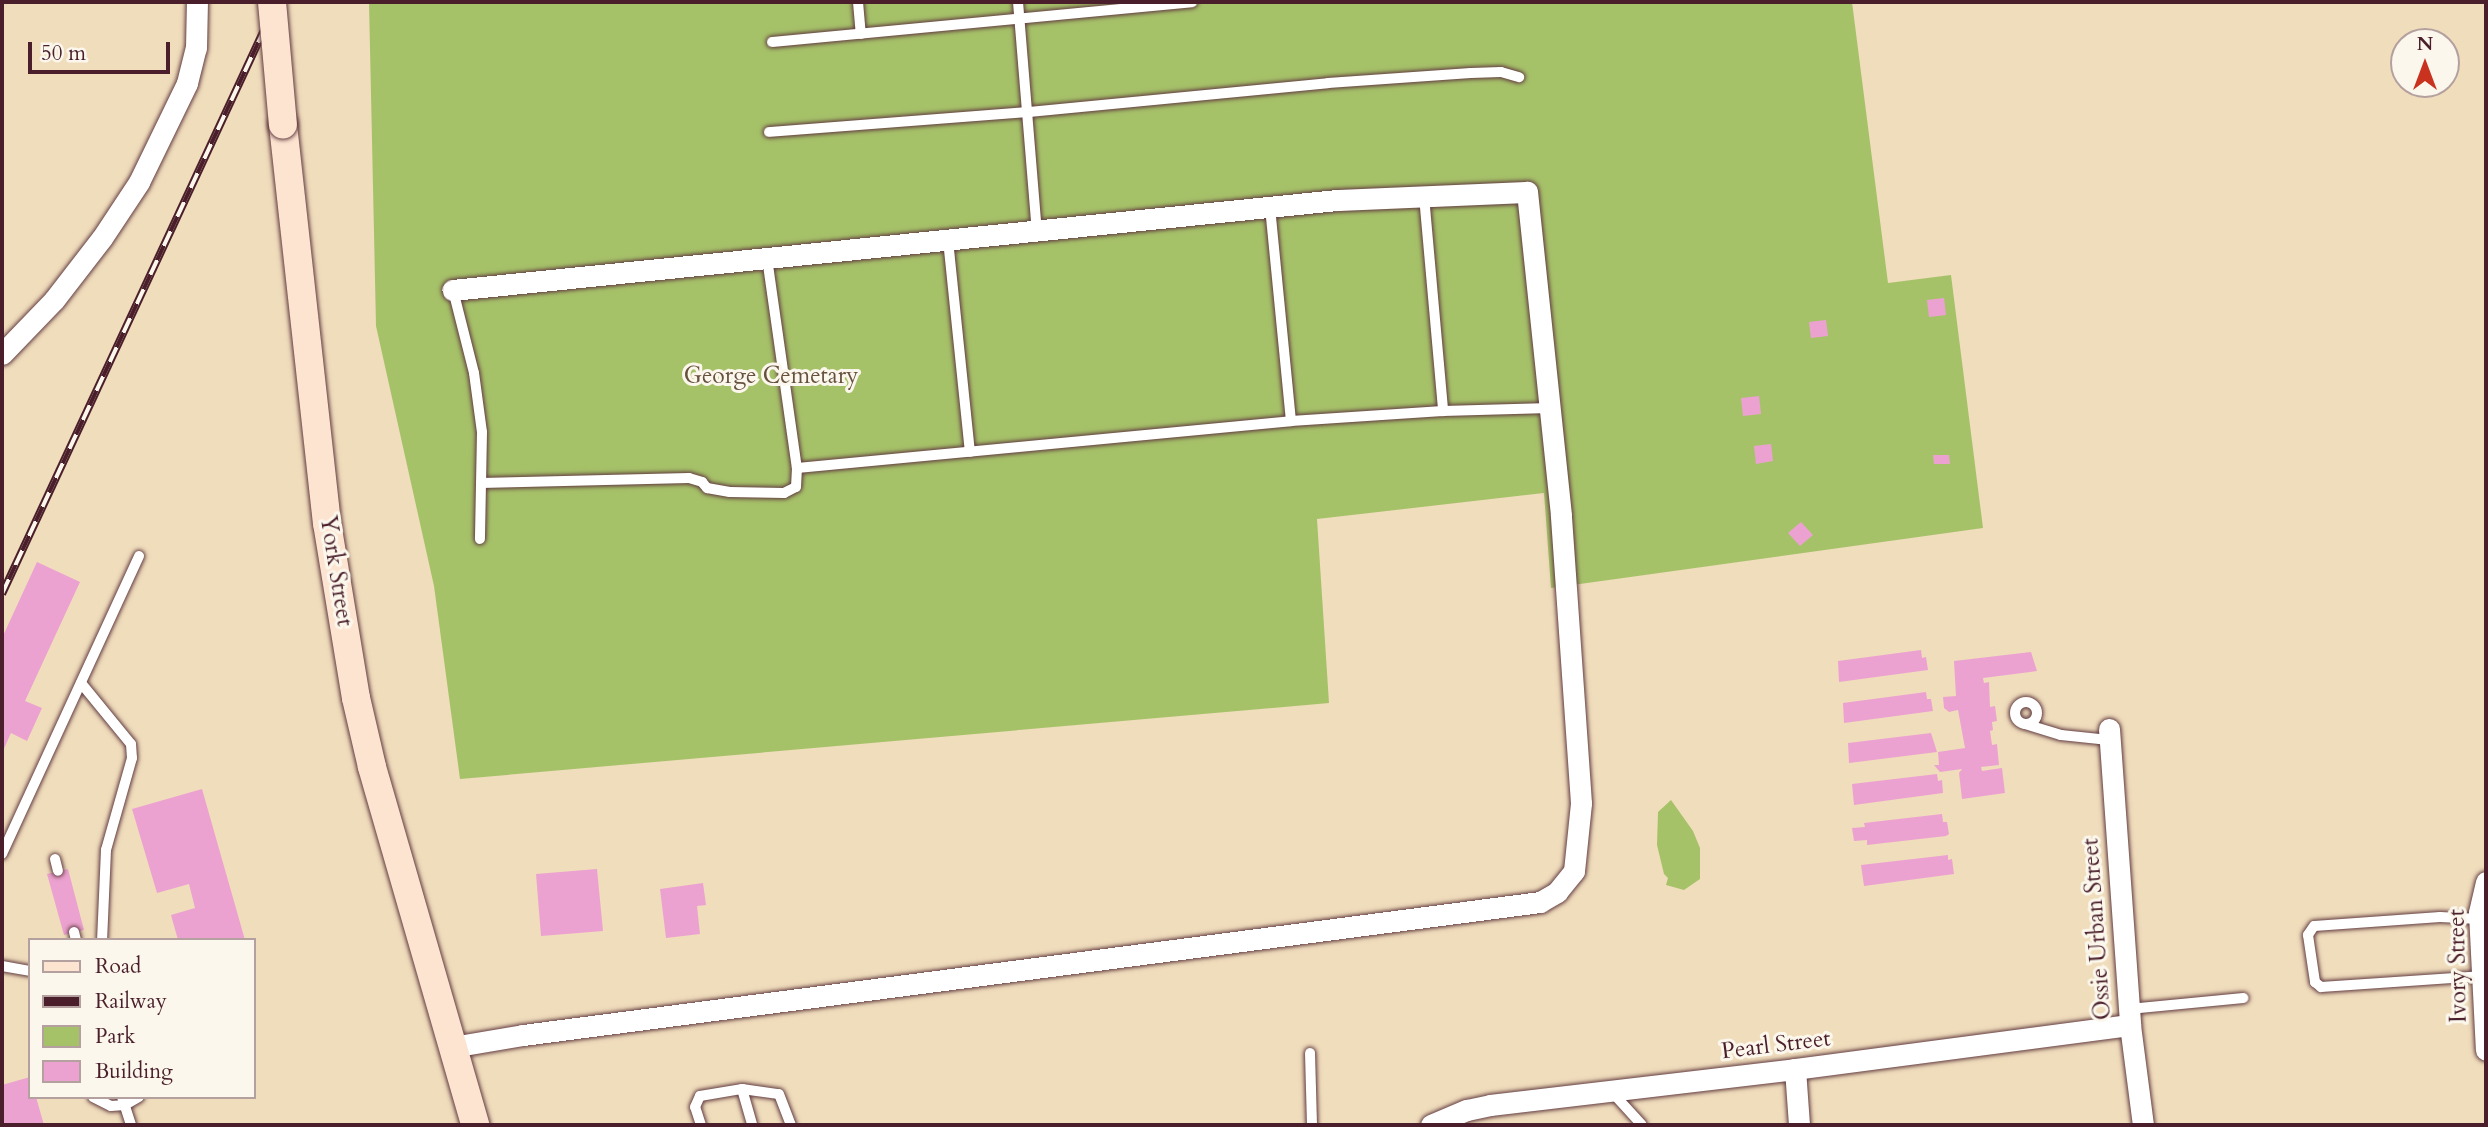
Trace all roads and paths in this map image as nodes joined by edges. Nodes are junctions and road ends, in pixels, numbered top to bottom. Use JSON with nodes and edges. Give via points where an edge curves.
{"nodes":[{"id":1,"x":197,"y":2,"type":"edge"},
{"id":2,"x":272,"y":2,"type":"edge"},
{"id":3,"x":858,"y":2,"type":"edge"},
{"id":4,"x":1017,"y":2,"type":"edge"},
{"id":5,"x":1192,"y":2,"type":"edge"},
{"id":6,"x":1019,"y":18,"type":"junction"},
{"id":7,"x":861,"y":34,"type":"junction"},
{"id":8,"x":772,"y":42,"type":"dead end"},
{"id":9,"x":1519,"y":77,"type":"dead end"},
{"id":10,"x":1029,"y":112,"type":"junction"},
{"id":11,"x":769,"y":132,"type":"dead end"},
{"id":12,"x":1424,"y":196,"type":"junction"},
{"id":13,"x":1270,"y":207,"type":"junction"},
{"id":14,"x":1037,"y":231,"type":"junction"},
{"id":15,"x":948,"y":240,"type":"junction"},
{"id":16,"x":766,"y":258,"type":"junction"},
{"id":17,"x":453,"y":290,"type":"joint"},
{"id":18,"x":2,"y":354,"type":"edge"},
{"id":19,"x":1550,"y":408,"type":"junction"},
{"id":20,"x":1443,"y":411,"type":"junction"},
{"id":21,"x":1292,"y":421,"type":"junction"},
{"id":22,"x":970,"y":452,"type":"junction"},
{"id":23,"x":797,"y":468,"type":"junction"},
{"id":24,"x":481,"y":484,"type":"junction"},
{"id":25,"x":480,"y":539,"type":"dead end"},
{"id":26,"x":139,"y":556,"type":"dead end"},
{"id":27,"x":81,"y":683,"type":"junction"},
{"id":28,"x":2025,"y":724,"type":"dead end"},
{"id":29,"x":2109,"y":734,"type":"joint"},
{"id":30,"x":2,"y":854,"type":"edge"},
{"id":31,"x":55,"y":859,"type":"dead end"},
{"id":32,"x":58,"y":871,"type":"dead end"},
{"id":33,"x":2486,"y":882,"type":"edge"},
{"id":34,"x":2479,"y":919,"type":"junction"},
{"id":35,"x":102,"y":938,"type":"edge"},
{"id":36,"x":2,"y":966,"type":"edge"},
{"id":37,"x":28,"y":971,"type":"edge"},
{"id":38,"x":2481,"y":976,"type":"junction"},
{"id":39,"x":2243,"y":998,"type":"dead end"},
{"id":40,"x":2130,"y":1017,"type":"junction"},
{"id":41,"x":452,"y":1047,"type":"junction"},
{"id":42,"x":2486,"y":1050,"type":"edge"},
{"id":43,"x":1310,"y":1053,"type":"dead end"},
{"id":44,"x":1795,"y":1069,"type":"junction"},
{"id":45,"x":742,"y":1089,"type":"junction"},
{"id":46,"x":1610,"y":1090,"type":"junction"},
{"id":47,"x":97,"y":1099,"type":"edge"},
{"id":48,"x":124,"y":1101,"type":"edge"},
{"id":49,"x":131,"y":1125,"type":"edge"},
{"id":50,"x":475,"y":1125,"type":"edge"},
{"id":51,"x":701,"y":1125,"type":"edge"},
{"id":52,"x":752,"y":1125,"type":"edge"},
{"id":53,"x":791,"y":1125,"type":"edge"},
{"id":54,"x":1312,"y":1125,"type":"edge"},
{"id":55,"x":1431,"y":1125,"type":"edge"},
{"id":56,"x":1642,"y":1125,"type":"edge"},
{"id":57,"x":1799,"y":1125,"type":"edge"},
{"id":58,"x":2143,"y":1125,"type":"edge"}],
"edges":[{"from":1,"to":18,"type":"street","via":[[196,48],[187,83],[139,182],[54,300]]},
{"from":2,"to":41,"type":"main road","name":"York Street","bridge":true,"via":[[327,523],[356,698]]},
{"from":3,"to":7,"type":"lane"},
{"from":4,"to":6,"type":"lane"},
{"from":5,"to":6,"type":"lane"},
{"from":6,"to":7,"type":"lane"},
{"from":6,"to":10,"type":"lane"},
{"from":7,"to":8,"type":"lane"},
{"from":9,"to":10,"type":"lane","via":[[1471,73]]},
{"from":10,"to":11,"type":"lane"},
{"from":10,"to":14,"type":"lane"},
{"from":12,"to":13,"type":"street"},
{"from":12,"to":19,"type":"street","via":[[1527,192]]},
{"from":12,"to":20,"type":"lane"},
{"from":13,"to":14,"type":"street"},
{"from":13,"to":21,"type":"lane"},
{"from":14,"to":15,"type":"street"},
{"from":15,"to":16,"type":"street"},
{"from":15,"to":22,"type":"lane"},
{"from":16,"to":17,"type":"street"},
{"from":16,"to":23,"type":"lane"},
{"from":17,"to":24,"type":"lane","via":[[474,373],[482,432]]},
{"from":19,"to":20,"type":"lane"},
{"from":19,"to":41,"type":"street","via":[[1581,803],[1574,871],[1557,892],[1540,902]]},
{"from":20,"to":21,"type":"lane"},
{"from":21,"to":22,"type":"lane"},
{"from":22,"to":23,"type":"lane"},
{"from":23,"to":24,"type":"lane","via":[[796,487],[785,493],[730,492],[707,488],[689,478]]},
{"from":24,"to":25,"type":"lane"},
{"from":26,"to":27,"type":"lane"},
{"from":27,"to":30,"type":"lane"},
{"from":27,"to":35,"type":"lane","via":[[131,744],[132,758],[106,850]]},
{"from":28,"to":29,"type":"lane","via":[[2062,734]]},
{"from":29,"to":40,"type":"street","name":"Ossie Urban Street"},
{"from":31,"to":32,"type":"lane"},
{"from":33,"to":34,"type":"street","name":"Ivory Street"},
{"from":34,"to":38,"type":"street","name":"Ivory Street"},
{"from":34,"to":38,"type":"lane","via":[[2440,917],[2314,926],[2308,935],[2315,982],[2321,987]]},
{"from":36,"to":37,"type":"lane"},
{"from":38,"to":42,"type":"street","name":"Ivory Street"},
{"from":39,"to":40,"type":"lane"},
{"from":40,"to":44,"type":"street","name":"Pearl Street"},
{"from":40,"to":58,"type":"street","name":"Ossie Urban Street"},
{"from":41,"to":50,"type":"main road","name":"York Street"},
{"from":43,"to":54,"type":"lane"},
{"from":44,"to":46,"type":"street","name":"Pearl Street"},
{"from":44,"to":57,"type":"street"},
{"from":45,"to":51,"type":"lane","via":[[700,1096],[695,1107]]},
{"from":45,"to":52,"type":"lane"},
{"from":45,"to":53,"type":"lane","via":[[779,1094]]},
{"from":46,"to":55,"type":"street","name":"Pearl Street","via":[[1490,1105]]},
{"from":46,"to":56,"type":"lane"},
{"from":47,"to":48,"type":"lane","via":[[111,1106]]},
{"from":48,"to":49,"type":"lane"}]}
